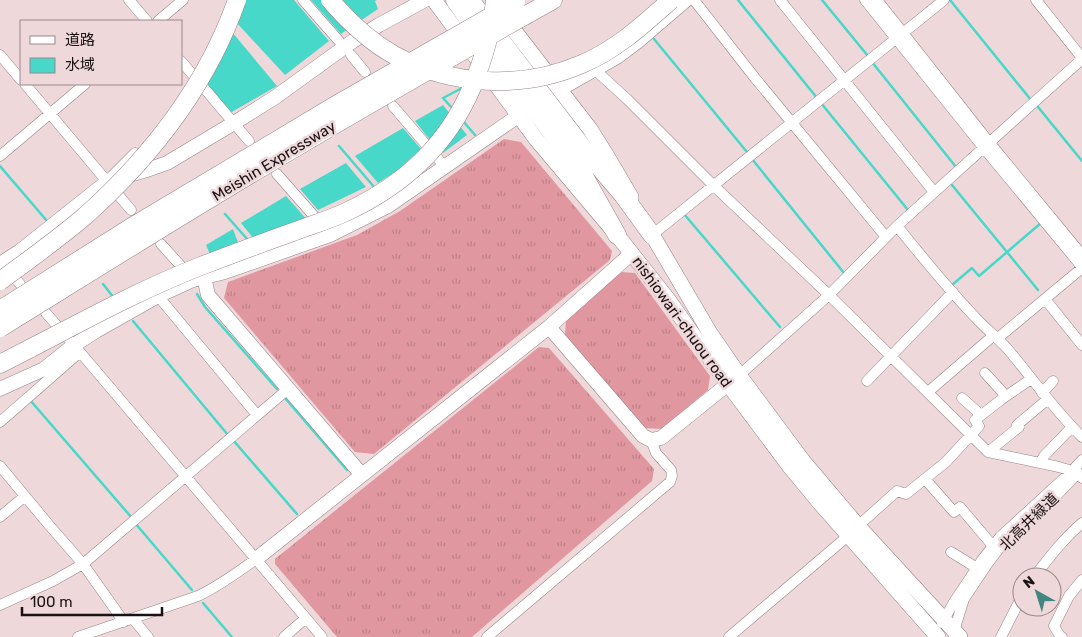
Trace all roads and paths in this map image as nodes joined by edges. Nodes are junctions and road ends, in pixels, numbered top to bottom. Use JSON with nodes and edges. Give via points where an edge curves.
{"nodes":[{"id":1,"x":129,"y":0,"type":"edge"},
{"id":2,"x":183,"y":0,"type":"edge"},
{"id":3,"x":230,"y":0,"type":"edge"},
{"id":4,"x":238,"y":0,"type":"edge"},
{"id":5,"x":303,"y":0,"type":"edge"},
{"id":6,"x":330,"y":0,"type":"edge"},
{"id":7,"x":425,"y":0,"type":"edge"},
{"id":8,"x":434,"y":0,"type":"edge"},
{"id":9,"x":455,"y":0,"type":"edge"},
{"id":10,"x":470,"y":0,"type":"edge"},
{"id":11,"x":491,"y":0,"type":"edge"},
{"id":12,"x":495,"y":0,"type":"edge"},
{"id":13,"x":519,"y":0,"type":"edge"},
{"id":14,"x":553,"y":0,"type":"edge"},
{"id":15,"x":672,"y":0,"type":"edge"},
{"id":16,"x":686,"y":0,"type":"edge"},
{"id":17,"x":694,"y":0,"type":"edge"},
{"id":18,"x":780,"y":0,"type":"edge"},
{"id":19,"x":865,"y":0,"type":"edge"},
{"id":20,"x":877,"y":0,"type":"edge"},
{"id":21,"x":944,"y":0,"type":"edge"},
{"id":22,"x":1036,"y":0,"type":"edge"},
{"id":23,"x":146,"y":20,"type":"edge"},
{"id":24,"x":159,"y":20,"type":"edge"},
{"id":25,"x":900,"y":36,"type":"junction"},
{"id":26,"x":339,"y":41,"type":"dead end"},
{"id":27,"x":0,"y":55,"type":"edge"},
{"id":28,"x":351,"y":55,"type":"dead end"},
{"id":29,"x":1082,"y":58,"type":"edge"},
{"id":30,"x":182,"y":62,"type":"edge"},
{"id":31,"x":594,"y":69,"type":"junction"},
{"id":32,"x":365,"y":72,"type":"dead end"},
{"id":33,"x":194,"y":76,"type":"junction"},
{"id":34,"x":20,"y":79,"type":"edge"},
{"id":35,"x":844,"y":80,"type":"junction"},
{"id":36,"x":26,"y":85,"type":"edge"},
{"id":37,"x":84,"y":85,"type":"edge"},
{"id":38,"x":201,"y":85,"type":"junction"},
{"id":39,"x":560,"y":89,"type":"junction"},
{"id":40,"x":393,"y":106,"type":"dead end"},
{"id":41,"x":50,"y":113,"type":"junction"},
{"id":42,"x":518,"y":116,"type":"junction"},
{"id":43,"x":793,"y":122,"type":"junction"},
{"id":44,"x":234,"y":123,"type":"junction"},
{"id":45,"x":249,"y":141,"type":"dead end"},
{"id":46,"x":986,"y":145,"type":"junction"},
{"id":47,"x":0,"y":156,"type":"edge"},
{"id":48,"x":445,"y":167,"type":"junction"},
{"id":49,"x":277,"y":174,"type":"dead end"},
{"id":50,"x":108,"y":181,"type":"junction"},
{"id":51,"x":714,"y":186,"type":"junction"},
{"id":52,"x":934,"y":192,"type":"junction"},
{"id":53,"x":131,"y":210,"type":"dead end"},
{"id":54,"x":897,"y":226,"type":"junction"},
{"id":55,"x":330,"y":234,"type":"junction"},
{"id":56,"x":617,"y":235,"type":"junction"},
{"id":57,"x":652,"y":236,"type":"junction"},
{"id":58,"x":886,"y":237,"type":"junction"},
{"id":59,"x":161,"y":244,"type":"dead end"},
{"id":60,"x":632,"y":254,"type":"junction"},
{"id":61,"x":1082,"y":255,"type":"edge"},
{"id":62,"x":0,"y":267,"type":"edge"},
{"id":63,"x":1082,"y":268,"type":"edge"},
{"id":64,"x":198,"y":279,"type":"junction"},
{"id":65,"x":20,"y":284,"type":"dead end"},
{"id":66,"x":953,"y":292,"type":"junction"},
{"id":67,"x":829,"y":295,"type":"junction"},
{"id":68,"x":158,"y":296,"type":"junction"},
{"id":69,"x":1045,"y":299,"type":"junction"},
{"id":70,"x":0,"y":310,"type":"edge"},
{"id":71,"x":46,"y":313,"type":"dead end"},
{"id":72,"x":549,"y":327,"type":"junction"},
{"id":73,"x":0,"y":328,"type":"edge"},
{"id":74,"x":996,"y":337,"type":"junction"},
{"id":75,"x":1082,"y":345,"type":"edge"},
{"id":76,"x":77,"y":348,"type":"junction"},
{"id":77,"x":891,"y":356,"type":"junction"},
{"id":78,"x":0,"y":364,"type":"edge"},
{"id":79,"x":984,"y":373,"type":"dead end"},
{"id":80,"x":1031,"y":379,"type":"junction"},
{"id":81,"x":20,"y":380,"type":"junction"},
{"id":82,"x":733,"y":380,"type":"junction"},
{"id":83,"x":867,"y":381,"type":"dead end"},
{"id":84,"x":1053,"y":381,"type":"dead end"},
{"id":85,"x":0,"y":389,"type":"edge"},
{"id":86,"x":288,"y":389,"type":"junction"},
{"id":87,"x":928,"y":392,"type":"junction"},
{"id":88,"x":32,"y":394,"type":"junction"},
{"id":89,"x":1006,"y":396,"type":"junction"},
{"id":90,"x":1045,"y":396,"type":"junction"},
{"id":91,"x":257,"y":415,"type":"junction"},
{"id":92,"x":981,"y":415,"type":"junction"},
{"id":93,"x":956,"y":419,"type":"junction"},
{"id":94,"x":0,"y":422,"type":"edge"},
{"id":95,"x":1072,"y":427,"type":"junction"},
{"id":96,"x":971,"y":434,"type":"junction"},
{"id":97,"x":1082,"y":437,"type":"edge"},
{"id":98,"x":651,"y":440,"type":"junction"},
{"id":99,"x":988,"y":452,"type":"junction"},
{"id":100,"x":1082,"y":460,"type":"edge"},
{"id":101,"x":1040,"y":463,"type":"junction"},
{"id":102,"x":0,"y":466,"type":"edge"},
{"id":103,"x":1078,"y":473,"type":"edge"},
{"id":104,"x":362,"y":475,"type":"junction"},
{"id":105,"x":185,"y":476,"type":"junction"},
{"id":106,"x":925,"y":479,"type":"junction"},
{"id":107,"x":26,"y":496,"type":"junction"},
{"id":108,"x":0,"y":517,"type":"edge"},
{"id":109,"x":1082,"y":523,"type":"edge"},
{"id":110,"x":853,"y":531,"type":"junction"},
{"id":111,"x":993,"y":546,"type":"junction"},
{"id":112,"x":951,"y":552,"type":"dead end"},
{"id":113,"x":256,"y":559,"type":"junction"},
{"id":114,"x":84,"y":564,"type":"junction"},
{"id":115,"x":1042,"y":567,"type":"edge"},
{"id":116,"x":977,"y":568,"type":"junction"},
{"id":117,"x":1082,"y":580,"type":"edge"},
{"id":118,"x":0,"y":605,"type":"edge"},
{"id":119,"x":1012,"y":616,"type":"edge"},
{"id":120,"x":306,"y":618,"type":"junction"},
{"id":121,"x":944,"y":619,"type":"junction"},
{"id":122,"x":128,"y":620,"type":"junction"},
{"id":123,"x":957,"y":634,"type":"edge"},
{"id":124,"x":937,"y":636,"type":"edge"},
{"id":125,"x":78,"y":637,"type":"edge"},
{"id":126,"x":148,"y":637,"type":"edge"},
{"id":127,"x":284,"y":637,"type":"edge"},
{"id":128,"x":322,"y":637,"type":"edge"},
{"id":129,"x":487,"y":637,"type":"edge"},
{"id":130,"x":729,"y":637,"type":"edge"},
{"id":131,"x":1001,"y":637,"type":"edge"},
{"id":132,"x":1061,"y":637,"type":"edge"}],
"edges":[{"from":1,"to":23,"type":"street"},
{"from":2,"to":24,"type":"street"},
{"from":3,"to":33,"type":"street"},
{"from":4,"to":38,"type":"street","via":[[223,44]]},
{"from":4,"to":62,"type":"highway","bridge":true,"via":[[209,65],[151,149],[84,217],[47,246]]},
{"from":5,"to":26,"type":"street"},
{"from":6,"to":15,"type":"highway","bridge":true,"via":[[366,36],[409,62],[445,74],[504,81],[536,78],[583,64],[615,46]]},
{"from":7,"to":44,"type":"street","via":[[353,41]]},
{"from":8,"to":42,"type":"main road","name":"nishiowari-chuou road"},
{"from":9,"to":56,"type":"highway","via":[[581,171]]},
{"from":10,"to":57,"type":"highway","via":[[583,148],[623,194]]},
{"from":11,"to":39,"type":"main road","name":"nishiowari-chuou road"},
{"from":12,"to":78,"type":"highway","bridge":true,"via":[[484,55],[461,111],[430,154],[403,178],[346,212],[176,276]]},
{"from":13,"to":70,"type":"highway","name":"Meishin Expressway","bridge":true,"via":[[279,139]]},
{"from":14,"to":73,"type":"highway","name":"Meishin Expressway","bridge":true,"via":[[245,177]]},
{"from":16,"to":31,"type":"street","via":[[617,57]]},
{"from":17,"to":43,"type":"street"},
{"from":18,"to":35,"type":"street"},
{"from":19,"to":25,"type":"street"},
{"from":20,"to":25,"type":"street"},
{"from":21,"to":25,"type":"street"},
{"from":22,"to":29,"type":"street"},
{"from":25,"to":35,"type":"street"},
{"from":25,"to":46,"type":"street"},
{"from":27,"to":34,"type":"street"},
{"from":28,"to":32,"type":"street"},
{"from":29,"to":46,"type":"street"},
{"from":30,"to":33,"type":"street"},
{"from":31,"to":39,"type":"street"},
{"from":31,"to":51,"type":"street"},
{"from":33,"to":38,"type":"street"},
{"from":33,"to":50,"type":"street","via":[[152,136]]},
{"from":35,"to":43,"type":"street"},
{"from":35,"to":52,"type":"street"},
{"from":36,"to":41,"type":"street"},
{"from":37,"to":41,"type":"street"},
{"from":38,"to":44,"type":"street"},
{"from":39,"to":57,"type":"main road","name":"nishiowari-chuou road","via":[[607,156]]},
{"from":40,"to":48,"type":"street"},
{"from":41,"to":47,"type":"street"},
{"from":41,"to":50,"type":"street"},
{"from":42,"to":48,"type":"street"},
{"from":42,"to":56,"type":"main road","name":"nishiowari-chuou road"},
{"from":43,"to":51,"type":"street"},
{"from":43,"to":58,"type":"street"},
{"from":44,"to":45,"type":"street"},
{"from":44,"to":50,"type":"street","via":[[167,163]]},
{"from":46,"to":52,"type":"street"},
{"from":46,"to":61,"type":"street"},
{"from":46,"to":63,"type":"street"},
{"from":48,"to":55,"type":"street","via":[[388,206]]},
{"from":49,"to":55,"type":"street"},
{"from":50,"to":53,"type":"street"},
{"from":50,"to":62,"type":"street"},
{"from":51,"to":57,"type":"street"},
{"from":51,"to":67,"type":"street"},
{"from":52,"to":54,"type":"street"},
{"from":54,"to":58,"type":"street"},
{"from":54,"to":66,"type":"street"},
{"from":55,"to":64,"type":"street"},
{"from":56,"to":60,"type":"main road","name":"nishiowari-chuou road"},
{"from":57,"to":82,"type":"main road","name":"nishiowari-chuou road","via":[[710,333]]},
{"from":58,"to":67,"type":"street"},
{"from":59,"to":64,"type":"street"},
{"from":60,"to":72,"type":"street"},
{"from":60,"to":82,"type":"main road","name":"nishiowari-chuou road"},
{"from":62,"to":65,"type":"street"},
{"from":63,"to":69,"type":"street"},
{"from":64,"to":68,"type":"street"},
{"from":64,"to":86,"type":"street"},
{"from":66,"to":74,"type":"street"},
{"from":66,"to":77,"type":"street"},
{"from":67,"to":77,"type":"street"},
{"from":67,"to":82,"type":"street"},
{"from":68,"to":76,"type":"street","via":[[96,331]]},
{"from":68,"to":91,"type":"street"},
{"from":69,"to":74,"type":"street"},
{"from":69,"to":75,"type":"street"},
{"from":71,"to":76,"type":"street"},
{"from":72,"to":98,"type":"street","via":[[643,436]]},
{"from":72,"to":104,"type":"street"},
{"from":74,"to":80,"type":"street"},
{"from":74,"to":87,"type":"street"},
{"from":76,"to":81,"type":"street"},
{"from":76,"to":88,"type":"street"},
{"from":76,"to":105,"type":"street"},
{"from":77,"to":83,"type":"street"},
{"from":77,"to":87,"type":"street"},
{"from":79,"to":89,"type":"street"},
{"from":80,"to":89,"type":"street"},
{"from":80,"to":90,"type":"street"},
{"from":81,"to":85,"type":"street"},
{"from":81,"to":88,"type":"street"},
{"from":82,"to":98,"type":"street","via":[[661,438]]},
{"from":82,"to":110,"type":"main road","name":"nishiowari-chuou road","via":[[790,467]]},
{"from":84,"to":90,"type":"street"},
{"from":86,"to":91,"type":"street"},
{"from":86,"to":104,"type":"street"},
{"from":87,"to":93,"type":"street"},
{"from":88,"to":94,"type":"street"},
{"from":89,"to":92,"type":"street"},
{"from":90,"to":95,"type":"street"},
{"from":90,"to":99,"type":"street","via":[[1018,427]]},
{"from":91,"to":105,"type":"street"},
{"from":92,"to":93,"type":"street","via":[[965,401]]},
{"from":92,"to":96,"type":"street","via":[[974,420],[979,426]]},
{"from":93,"to":96,"type":"street"},
{"from":95,"to":97,"type":"street"},
{"from":95,"to":101,"type":"street"},
{"from":96,"to":99,"type":"street"},
{"from":96,"to":106,"type":"street","via":[[946,462]]},
{"from":98,"to":129,"type":"street","via":[[656,453],[671,470],[670,482]]},
{"from":99,"to":101,"type":"street"},
{"from":100,"to":103,"type":"street"},
{"from":101,"to":103,"type":"street"},
{"from":102,"to":107,"type":"street"},
{"from":103,"to":111,"type":"street","via":[[1018,520]]},
{"from":103,"to":123,"type":"street","name":"北高井緑道","via":[[1005,541],[964,600]]},
{"from":104,"to":113,"type":"street"},
{"from":105,"to":113,"type":"street"},
{"from":105,"to":114,"type":"street"},
{"from":106,"to":110,"type":"street","via":[[906,494],[897,491]]},
{"from":106,"to":111,"type":"street","via":[[954,512],[960,507]]},
{"from":107,"to":108,"type":"street"},
{"from":107,"to":114,"type":"street"},
{"from":109,"to":115,"type":"street"},
{"from":110,"to":121,"type":"main road","name":"nishiowari-chuou road"},
{"from":110,"to":124,"type":"main road","name":"nishiowari-chuou road"},
{"from":110,"to":130,"type":"street"},
{"from":111,"to":116,"type":"street"},
{"from":112,"to":116,"type":"street"},
{"from":113,"to":120,"type":"street"},
{"from":113,"to":122,"type":"street","via":[[222,584],[198,596]]},
{"from":114,"to":118,"type":"street"},
{"from":114,"to":122,"type":"street"},
{"from":116,"to":121,"type":"street"},
{"from":117,"to":132,"type":"street","via":[[1069,596],[1054,626]]},
{"from":119,"to":131,"type":"street"},
{"from":120,"to":127,"type":"street"},
{"from":120,"to":128,"type":"street"},
{"from":121,"to":123,"type":"main road","name":"nishiowari-chuou road"},
{"from":121,"to":124,"type":"street"},
{"from":122,"to":125,"type":"street"},
{"from":122,"to":126,"type":"street"}]}
